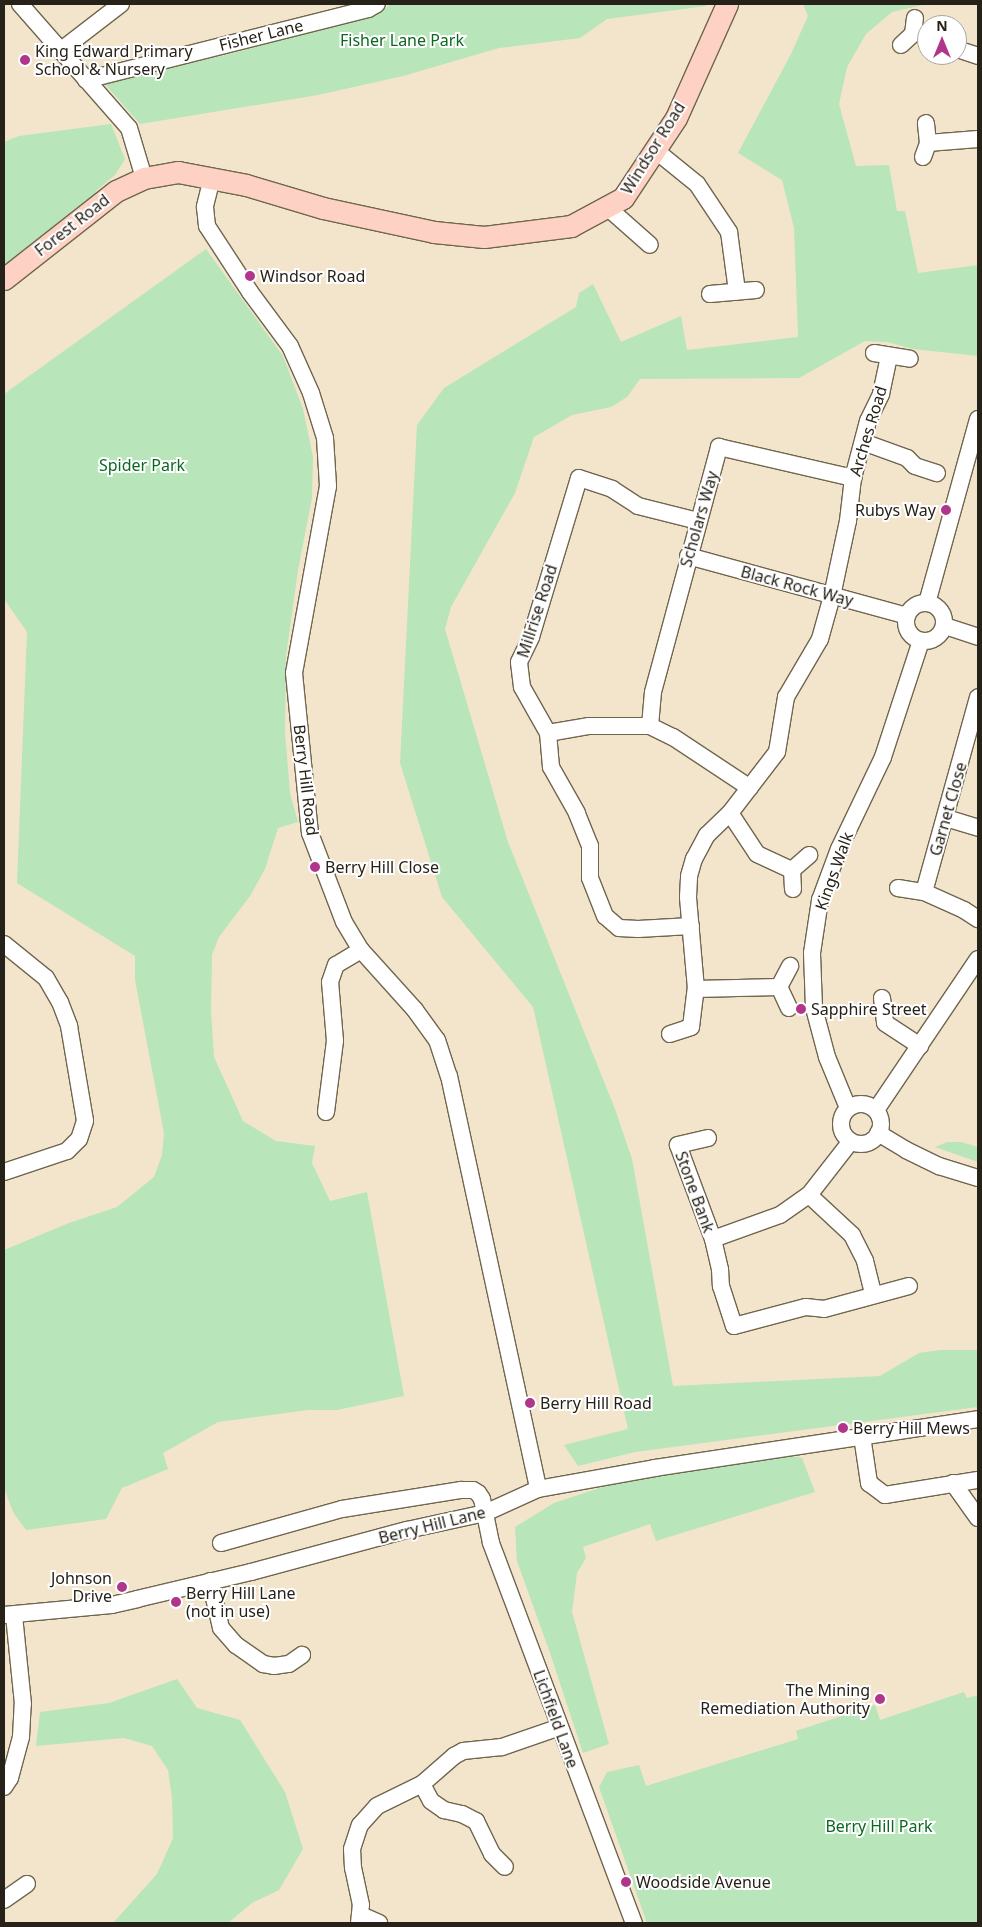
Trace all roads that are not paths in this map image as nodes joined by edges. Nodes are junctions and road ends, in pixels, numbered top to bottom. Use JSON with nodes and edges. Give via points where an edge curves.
{"nodes":[{"id":1,"x":20,"y":4,"type":"edge"},
{"id":2,"x":121,"y":4,"type":"edge"},
{"id":3,"x":377,"y":4,"type":"edge"},
{"id":4,"x":727,"y":4,"type":"edge"},
{"id":5,"x":352,"y":7,"type":"edge"},
{"id":6,"x":916,"y":18,"type":"dead end"},
{"id":7,"x":914,"y":40,"type":"edge"},
{"id":8,"x":60,"y":51,"type":"junction"},
{"id":9,"x":86,"y":80,"type":"junction"},
{"id":10,"x":926,"y":123,"type":"dead end"},
{"id":11,"x":978,"y":139,"type":"edge"},
{"id":12,"x":655,"y":150,"type":"junction"},
{"id":13,"x":144,"y":178,"type":"junction"},
{"id":14,"x":212,"y":178,"type":"junction"},
{"id":15,"x":607,"y":206,"type":"junction"},
{"id":16,"x":650,"y":245,"type":"dead end"},
{"id":17,"x":4,"y":279,"type":"edge"},
{"id":18,"x":756,"y":290,"type":"dead end"},
{"id":19,"x":737,"y":291,"type":"junction"},
{"id":20,"x":710,"y":294,"type":"dead end"},
{"id":21,"x":910,"y":360,"type":"dead end"},
{"id":22,"x":978,"y":419,"type":"edge"},
{"id":23,"x":863,"y":442,"type":"junction"},
{"id":24,"x":937,"y":473,"type":"dead end"},
{"id":25,"x":852,"y":478,"type":"junction"},
{"id":26,"x":698,"y":521,"type":"junction"},
{"id":27,"x":688,"y":556,"type":"junction"},
{"id":28,"x":832,"y":596,"type":"junction"},
{"id":29,"x":928,"y":603,"type":"junction"},
{"id":30,"x":907,"y":616,"type":"junction"},
{"id":31,"x":945,"y":626,"type":"junction"},
{"id":32,"x":978,"y":637,"type":"edge"},
{"id":33,"x":921,"y":641,"type":"junction"},
{"id":34,"x":978,"y":697,"type":"edge"},
{"id":35,"x":650,"y":726,"type":"junction"},
{"id":36,"x":548,"y":733,"type":"junction"},
{"id":37,"x":750,"y":788,"type":"junction"},
{"id":38,"x":730,"y":814,"type":"junction"},
{"id":39,"x":946,"y":818,"type":"junction"},
{"id":40,"x":978,"y":828,"type":"edge"},
{"id":41,"x":808,"y":856,"type":"dead end"},
{"id":42,"x":792,"y":870,"type":"junction"},
{"id":43,"x":898,"y":888,"type":"dead end"},
{"id":44,"x":793,"y":889,"type":"dead end"},
{"id":45,"x":924,"y":892,"type":"junction"},
{"id":46,"x":978,"y":919,"type":"edge"},
{"id":47,"x":691,"y":926,"type":"junction"},
{"id":48,"x":4,"y":944,"type":"edge"},
{"id":49,"x":361,"y":950,"type":"junction"},
{"id":50,"x":978,"y":959,"type":"edge"},
{"id":51,"x":790,"y":966,"type":"dead end"},
{"id":52,"x":779,"y":987,"type":"junction"},
{"id":53,"x":696,"y":989,"type":"junction"},
{"id":54,"x":882,"y":998,"type":"dead end"},
{"id":55,"x":789,"y":1008,"type":"dead end"},
{"id":56,"x":670,"y":1034,"type":"dead end"},
{"id":57,"x":920,"y":1046,"type":"junction"},
{"id":58,"x":331,"y":1108,"type":"dead end"},
{"id":59,"x":848,"y":1108,"type":"junction"},
{"id":60,"x":876,"y":1110,"type":"junction"},
{"id":61,"x":878,"y":1133,"type":"junction"},
{"id":62,"x":708,"y":1138,"type":"dead end"},
{"id":63,"x":851,"y":1141,"type":"junction"},
{"id":64,"x":4,"y":1172,"type":"edge"},
{"id":65,"x":978,"y":1178,"type":"edge"},
{"id":66,"x":809,"y":1195,"type":"junction"},
{"id":67,"x":713,"y":1239,"type":"junction"},
{"id":68,"x":909,"y":1286,"type":"dead end"},
{"id":69,"x":873,"y":1294,"type":"junction"},
{"id":70,"x":978,"y":1418,"type":"edge"},
{"id":71,"x":862,"y":1436,"type":"junction"},
{"id":72,"x":978,"y":1480,"type":"edge"},
{"id":73,"x":953,"y":1483,"type":"junction"},
{"id":74,"x":538,"y":1489,"type":"junction"},
{"id":75,"x":485,"y":1513,"type":"junction"},
{"id":76,"x":978,"y":1518,"type":"edge"},
{"id":77,"x":221,"y":1543,"type":"dead end"},
{"id":78,"x":210,"y":1581,"type":"junction"},
{"id":79,"x":9,"y":1615,"type":"edge"},
{"id":80,"x":302,"y":1655,"type":"dead end"},
{"id":81,"x":560,"y":1727,"type":"junction"},
{"id":82,"x":422,"y":1784,"type":"junction"},
{"id":83,"x":4,"y":1787,"type":"edge"},
{"id":84,"x":505,"y":1867,"type":"dead end"},
{"id":85,"x":27,"y":1884,"type":"dead end"},
{"id":86,"x":4,"y":1900,"type":"edge"},
{"id":87,"x":360,"y":1919,"type":"edge"},
{"id":88,"x":379,"y":1923,"type":"edge"},
{"id":89,"x":634,"y":1923,"type":"edge"}],
"edges":[{"from":1,"to":8,"type":"street"},
{"from":2,"to":8,"type":"street"},
{"from":3,"to":5,"type":"street","name":"Fisher Lane"},
{"from":4,"to":12,"type":"main road","name":"Windsor Road","via":[[676,118]]},
{"from":5,"to":9,"type":"street","name":"Fisher Lane"},
{"from":6,"to":7,"type":"street"},
{"from":8,"to":9,"type":"street"},
{"from":9,"to":13,"type":"street","via":[[129,128]]},
{"from":10,"to":11,"type":"street","via":[[926,150]]},
{"from":12,"to":15,"type":"main road","name":"Windsor Road","via":[[623,198]]},
{"from":12,"to":19,"type":"street","via":[[697,184],[729,232]]},
{"from":13,"to":14,"type":"main road","name":"Windsor Road","via":[[178,172]]},
{"from":13,"to":17,"type":"main road","name":"Forest Road","via":[[116,191]]},
{"from":14,"to":15,"type":"main road","name":"Windsor Road","via":[[323,208],[434,232],[484,237],[571,226]]},
{"from":14,"to":49,"type":"street","name":"Berry Hill Road","via":[[205,206],[207,226],[290,346],[312,393],[325,438],[328,486],[294,673],[310,833],[344,922]]},
{"from":15,"to":16,"type":"street"},
{"from":18,"to":19,"type":"street"},
{"from":19,"to":20,"type":"street"},
{"from":21,"to":23,"type":"street","name":"Arches Road","via":[[881,354],[881,394],[868,421]]},
{"from":22,"to":29,"type":"street"},
{"from":23,"to":24,"type":"street"},
{"from":23,"to":25,"type":"street","name":"Arches Road"},
{"from":25,"to":26,"type":"street","name":"Scholars Way","via":[[719,446]]},
{"from":25,"to":28,"type":"street","name":"Arches Road","via":[[844,546]]},
{"from":26,"to":27,"type":"street","name":"Scholars Way"},
{"from":26,"to":36,"type":"street","name":"Millrise Road","via":[[638,506],[612,489],[579,478],[531,637],[520,662],[522,687]]},
{"from":27,"to":28,"type":"street","name":"Black Rock Way"},
{"from":27,"to":35,"type":"street","name":"Scholars Way","via":[[653,692]]},
{"from":28,"to":30,"type":"street","name":"Black Rock Way"},
{"from":28,"to":37,"type":"street","name":"Arches Road","via":[[820,639],[786,698],[777,752]]},
{"from":29,"to":30,"type":"street","via":[[915,606]]},
{"from":29,"to":31,"type":"street","via":[[939,608]]},
{"from":30,"to":33,"type":"street","via":[[910,635]]},
{"from":31,"to":32,"type":"street"},
{"from":31,"to":33,"type":"street","via":[[934,640]]},
{"from":33,"to":59,"type":"street","name":"Kings Walk","via":[[883,757],[839,849],[820,900],[812,953],[814,1008],[827,1057]]},
{"from":34,"to":39,"type":"street","name":"Garnet Close"},
{"from":35,"to":36,"type":"street","via":[[589,726]]},
{"from":35,"to":37,"type":"street","via":[[673,737]]},
{"from":36,"to":47,"type":"street","name":"Millrise Road","via":[[551,767],[577,813],[590,846],[590,878],[605,916],[619,928]]},
{"from":37,"to":38,"type":"street","name":"Arches Road"},
{"from":38,"to":42,"type":"street","via":[[757,854]]},
{"from":38,"to":47,"type":"street","name":"Arches Road","via":[[708,835],[694,859],[689,876]]},
{"from":39,"to":40,"type":"street"},
{"from":39,"to":45,"type":"street","name":"Garnet Close"},
{"from":41,"to":42,"type":"street"},
{"from":42,"to":44,"type":"street"},
{"from":43,"to":45,"type":"street"},
{"from":45,"to":46,"type":"street"},
{"from":47,"to":53,"type":"street","name":"Arches Road"},
{"from":48,"to":64,"type":"street","via":[[46,978],[60,1002],[69,1026],[85,1121],[79,1139],[67,1151]]},
{"from":49,"to":58,"type":"street","via":[[336,965],[330,982],[335,1041]]},
{"from":49,"to":74,"type":"street","name":"Berry Hill Road","via":[[415,1010],[437,1040],[448,1076]]},
{"from":50,"to":57,"type":"street"},
{"from":51,"to":52,"type":"street"},
{"from":52,"to":53,"type":"street"},
{"from":52,"to":55,"type":"street"},
{"from":53,"to":56,"type":"street","name":"Arches Road","via":[[693,1034]]},
{"from":54,"to":57,"type":"street","via":[[885,1023]]},
{"from":57,"to":60,"type":"street"},
{"from":59,"to":60,"type":"street","via":[[862,1104]]},
{"from":59,"to":63,"type":"street","via":[[841,1127]]},
{"from":60,"to":61,"type":"street","via":[[881,1123]]},
{"from":61,"to":63,"type":"street","via":[[871,1141]]},
{"from":61,"to":65,"type":"street","via":[[939,1166]]},
{"from":62,"to":67,"type":"street","name":"Stone Bank","via":[[678,1145]]},
{"from":63,"to":66,"type":"street","name":"Stone Bank"},
{"from":66,"to":67,"type":"street","name":"Stone Bank","via":[[780,1216]]},
{"from":66,"to":69,"type":"street","via":[[852,1235],[864,1261]]},
{"from":67,"to":69,"type":"street","name":"Stone Bank","via":[[721,1286],[734,1326],[806,1307],[824,1310]]},
{"from":68,"to":69,"type":"street"},
{"from":70,"to":71,"type":"street","name":"Berry Hill Lane"},
{"from":71,"to":73,"type":"street","via":[[869,1483],[886,1495]]},
{"from":71,"to":74,"type":"street","name":"Berry Hill Lane"},
{"from":72,"to":73,"type":"street"},
{"from":73,"to":76,"type":"street"},
{"from":74,"to":75,"type":"street","name":"Berry Hill Lane"},
{"from":75,"to":77,"type":"street","name":"Lichfield Lane","via":[[480,1496],[473,1490],[466,1490],[342,1509]]},
{"from":75,"to":78,"type":"street","name":"Berry Hill Lane"},
{"from":75,"to":81,"type":"street","name":"Lichfield Lane","via":[[490,1543]]},
{"from":78,"to":79,"type":"street","name":"Berry Hill Lane","via":[[112,1605]]},
{"from":78,"to":80,"type":"street","via":[[220,1628],[236,1645],[263,1664],[274,1666],[289,1664]]},
{"from":79,"to":83,"type":"street","via":[[23,1704],[22,1728],[10,1778]]},
{"from":81,"to":82,"type":"street","via":[[502,1747],[463,1751]]},
{"from":81,"to":89,"type":"street","name":"Lichfield Lane"},
{"from":82,"to":84,"type":"street","via":[[431,1801],[444,1810],[476,1821],[492,1854]]},
{"from":82,"to":87,"type":"street","via":[[377,1806],[360,1825],[352,1850]]},
{"from":85,"to":86,"type":"street"},
{"from":87,"to":88,"type":"street"}]}
